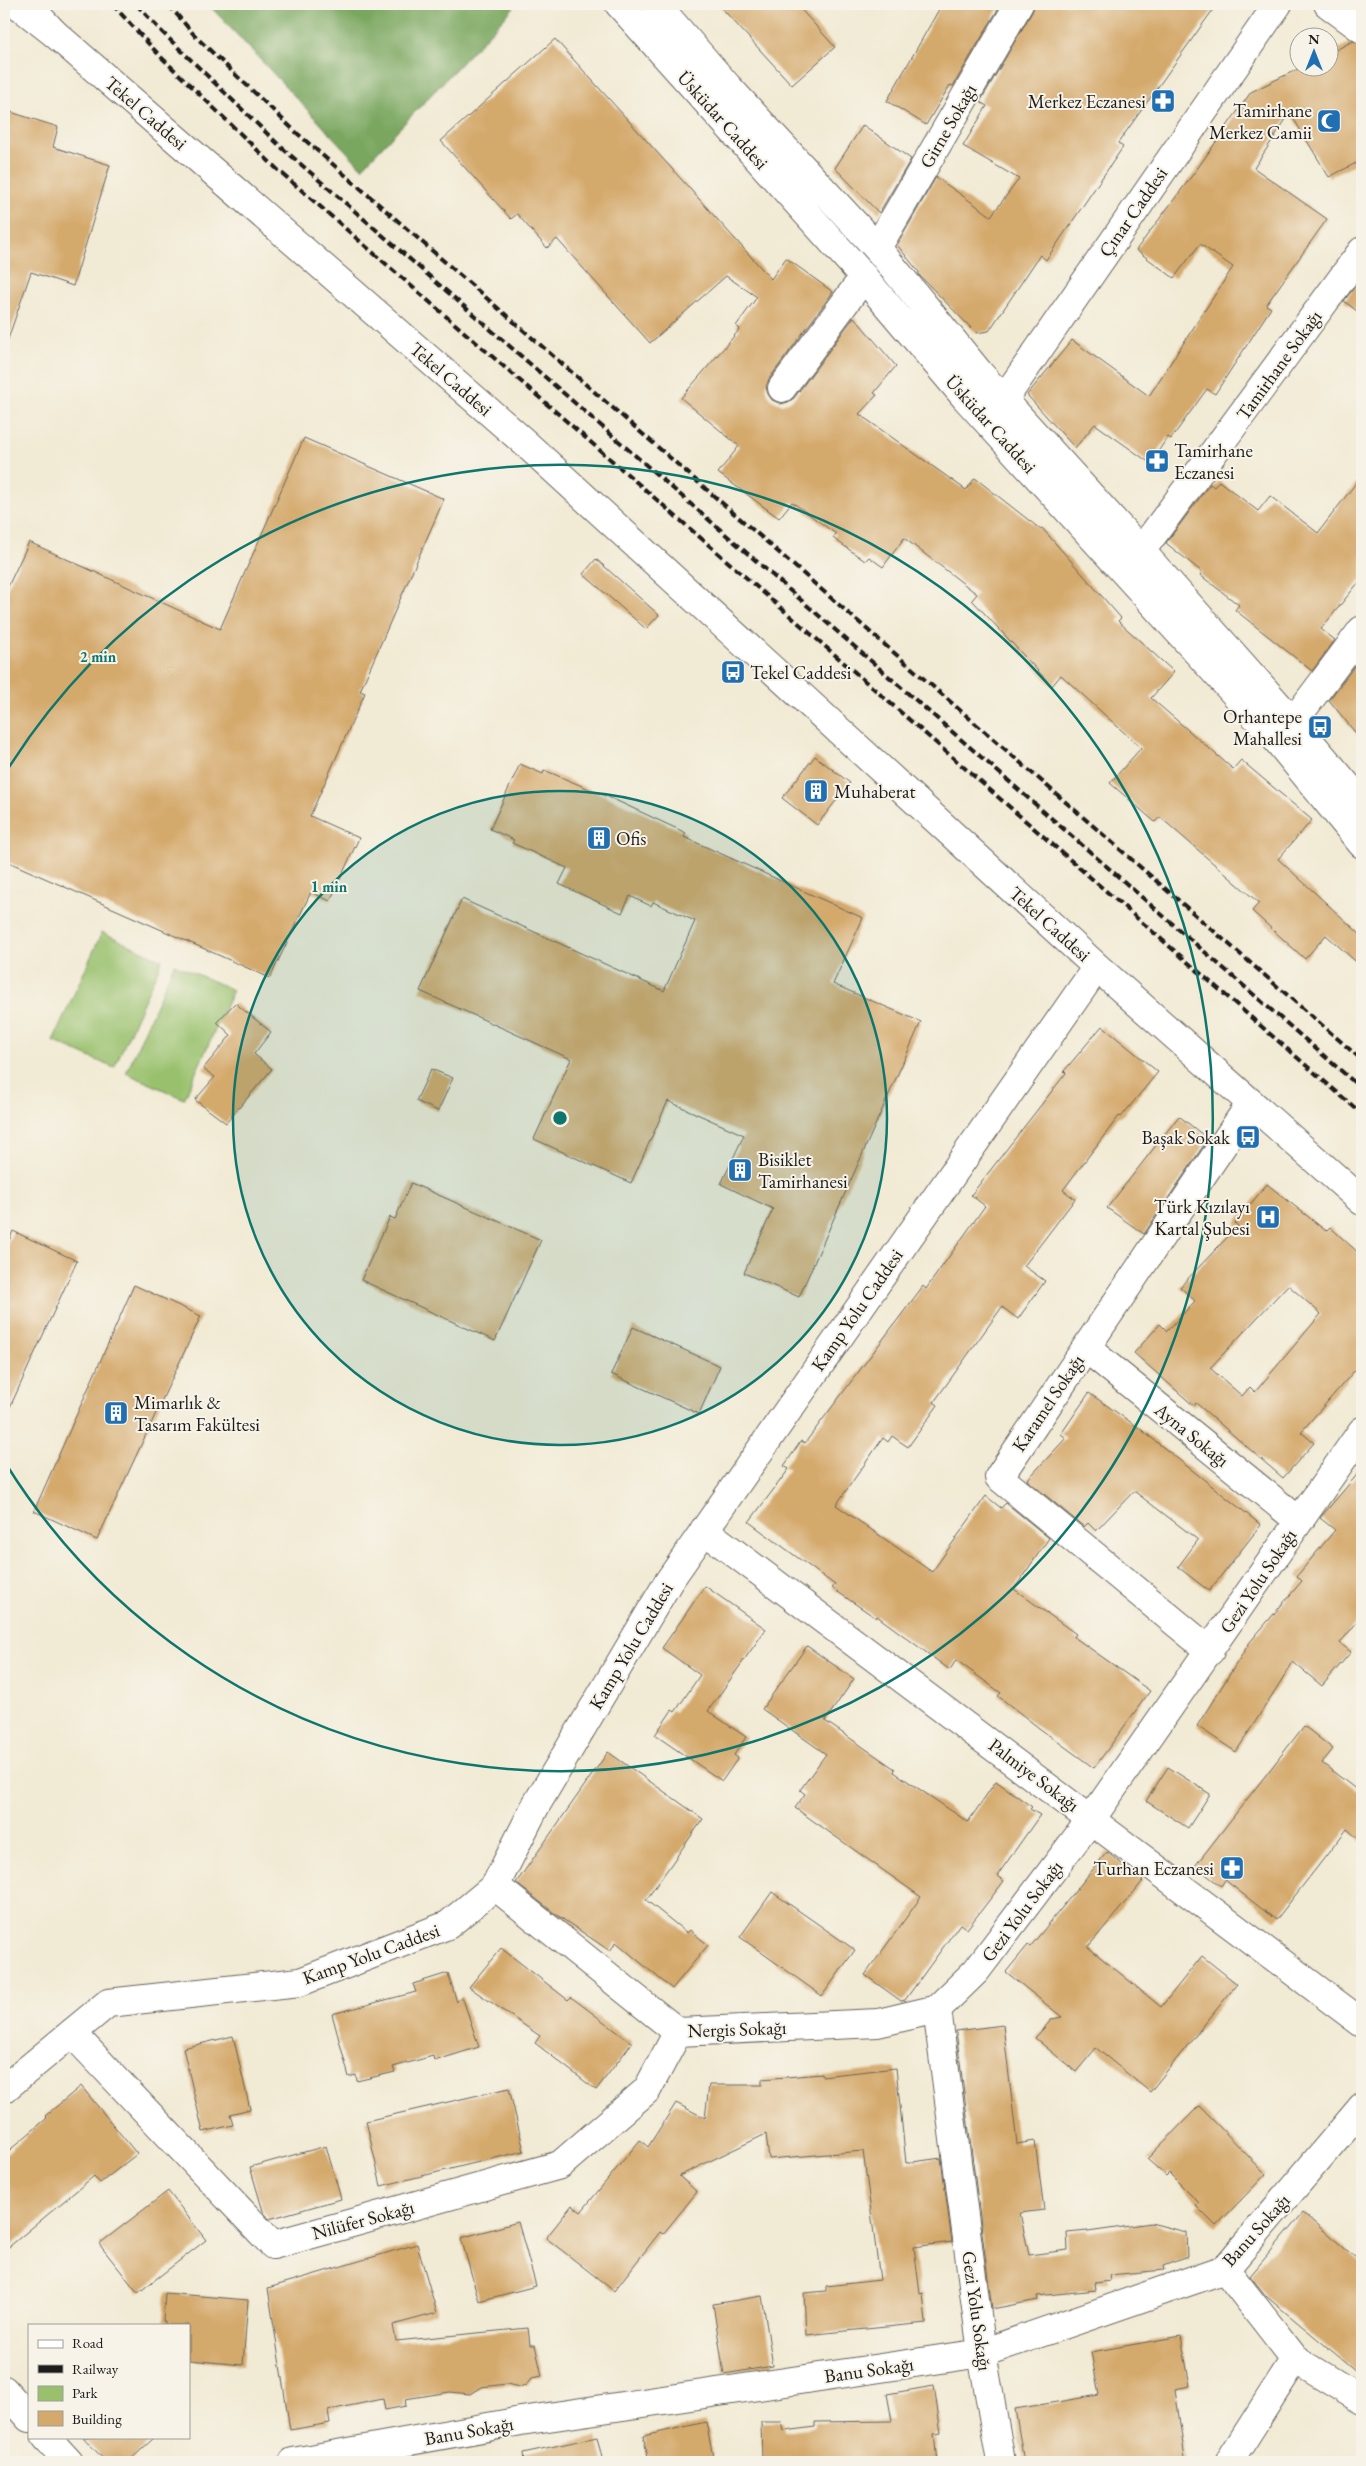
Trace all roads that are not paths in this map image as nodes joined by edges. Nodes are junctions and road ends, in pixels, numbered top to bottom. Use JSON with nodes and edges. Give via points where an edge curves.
{"nodes":[{"id":1,"x":17,"y":4,"type":"edge"},
{"id":2,"x":26,"y":4,"type":"edge"},
{"id":3,"x":32,"y":4,"type":"edge"},
{"id":4,"x":619,"y":4,"type":"edge"},
{"id":5,"x":656,"y":4,"type":"edge"},
{"id":6,"x":1019,"y":4,"type":"edge"},
{"id":7,"x":1278,"y":4,"type":"edge"},
{"id":8,"x":1328,"y":4,"type":"edge"},
{"id":9,"x":1362,"y":30,"type":"edge"},
{"id":10,"x":54,"y":33,"type":"junction"},
{"id":11,"x":877,"y":248,"type":"junction"},
{"id":12,"x":1362,"y":251,"type":"edge"},
{"id":13,"x":864,"y":277,"type":"junction"},
{"id":14,"x":782,"y":388,"type":"dead end"},
{"id":15,"x":1004,"y":399,"type":"junction"},
{"id":16,"x":989,"y":422,"type":"junction"},
{"id":17,"x":1141,"y":551,"type":"junction"},
{"id":18,"x":1362,"y":630,"type":"edge"},
{"id":19,"x":1285,"y":730,"type":"junction"},
{"id":20,"x":1362,"y":803,"type":"edge"},
{"id":21,"x":1362,"y":844,"type":"edge"},
{"id":22,"x":1097,"y":967,"type":"junction"},
{"id":23,"x":1251,"y":1103,"type":"junction"},
{"id":24,"x":1362,"y":1201,"type":"edge"},
{"id":25,"x":1086,"y":1348,"type":"junction"},
{"id":26,"x":1362,"y":1431,"type":"edge"},
{"id":27,"x":1299,"y":1521,"type":"junction"},
{"id":28,"x":704,"y":1530,"type":"junction"},
{"id":29,"x":1210,"y":1651,"type":"junction"},
{"id":30,"x":1092,"y":1818,"type":"junction"},
{"id":31,"x":495,"y":1886,"type":"junction"},
{"id":32,"x":937,"y":2009,"type":"junction"},
{"id":33,"x":1361,"y":2020,"type":"edge"},
{"id":34,"x":678,"y":2032,"type":"junction"},
{"id":35,"x":72,"y":2033,"type":"junction"},
{"id":36,"x":4,"y":2089,"type":"edge"},
{"id":37,"x":1362,"y":2106,"type":"edge"},
{"id":38,"x":1225,"y":2269,"type":"junction"},
{"id":39,"x":982,"y":2353,"type":"junction"},
{"id":40,"x":1295,"y":2360,"type":"junction"},
{"id":41,"x":4,"y":2390,"type":"edge"},
{"id":42,"x":1362,"y":2400,"type":"edge"},
{"id":43,"x":28,"y":2417,"type":"edge"},
{"id":44,"x":47,"y":2438,"type":"edge"},
{"id":45,"x":69,"y":2462,"type":"edge"},
{"id":46,"x":293,"y":2462,"type":"edge"},
{"id":47,"x":1001,"y":2462,"type":"edge"},
{"id":48,"x":1229,"y":2462,"type":"edge"}],
"edges":[{"from":1,"to":10,"type":"street"},
{"from":2,"to":10,"type":"street","name":"Tekel Caddesi"},
{"from":3,"to":10,"type":"street"},
{"from":4,"to":13,"type":"street","name":"Üsküdar Caddesi"},
{"from":5,"to":11,"type":"street","name":"Üsküdar Caddesi"},
{"from":6,"to":11,"type":"street","name":"Girne Sokağı"},
{"from":7,"to":15,"type":"street","name":"Çınar Caddesi"},
{"from":8,"to":9,"type":"street"},
{"from":10,"to":22,"type":"street","name":"Tekel Caddesi","via":[[524,442]]},
{"from":11,"to":15,"type":"street","name":"Üsküdar Caddesi"},
{"from":12,"to":17,"type":"street","name":"Tamirhane Sokağı"},
{"from":13,"to":14,"type":"street"},
{"from":13,"to":16,"type":"street","name":"Üsküdar Caddesi"},
{"from":15,"to":16,"type":"street","name":"Çınar Caddesi"},
{"from":15,"to":17,"type":"street","name":"Üsküdar Caddesi"},
{"from":16,"to":19,"type":"street","name":"Üsküdar Caddesi","via":[[1137,588]]},
{"from":17,"to":19,"type":"street","name":"Üsküdar Caddesi"},
{"from":18,"to":19,"type":"street"},
{"from":19,"to":20,"type":"street","name":"Üsküdar Caddesi"},
{"from":19,"to":21,"type":"street","name":"Üsküdar Caddesi"},
{"from":22,"to":23,"type":"street","name":"Tekel Caddesi"},
{"from":22,"to":28,"type":"street","name":"Kamp Yolu Caddesi"},
{"from":23,"to":24,"type":"street","name":"Tekel Caddesi"},
{"from":23,"to":25,"type":"street","name":"Karamel Sokağı"},
{"from":25,"to":27,"type":"street","name":"Ayna Sokağı"},
{"from":25,"to":29,"type":"street","name":"Karamel Sokağı","via":[[999,1476]]},
{"from":26,"to":27,"type":"street","name":"Gezi Yolu Sokağı"},
{"from":27,"to":29,"type":"street","name":"Gezi Yolu Sokağı"},
{"from":28,"to":30,"type":"street","name":"Palmiye Sokağı"},
{"from":28,"to":31,"type":"street","name":"Kamp Yolu Caddesi","via":[[669,1581],[541,1796]]},
{"from":29,"to":30,"type":"street","name":"Gezi Yolu Sokağı"},
{"from":30,"to":32,"type":"street","name":"Gezi Yolu Sokağı","via":[[976,1971]]},
{"from":30,"to":33,"type":"street","name":"Palmiye Sokağı"},
{"from":31,"to":34,"type":"street","name":"Nergis Sokağı"},
{"from":31,"to":35,"type":"street","name":"Kamp Yolu Caddesi","via":[[448,1925],[300,1982],[108,2004]]},
{"from":32,"to":34,"type":"street","name":"Nergis Sokağı","via":[[878,2022]]},
{"from":32,"to":39,"type":"street","name":"Gezi Yolu Sokağı"},
{"from":34,"to":35,"type":"street","name":"Nilüfer Sokağı","via":[[647,2090],[560,2165],[273,2245]]},
{"from":35,"to":36,"type":"street","name":"Kamp Yolu Caddesi"},
{"from":37,"to":38,"type":"street","name":"Banu Sokağı"},
{"from":38,"to":39,"type":"street","name":"Banu Sokağı"},
{"from":38,"to":40,"type":"street"},
{"from":39,"to":46,"type":"street","name":"Banu Sokağı","via":[[521,2421]]},
{"from":39,"to":47,"type":"street","name":"Gezi Yolu Sokağı"},
{"from":40,"to":42,"type":"street"},
{"from":40,"to":48,"type":"street"},
{"from":41,"to":43,"type":"street"},
{"from":44,"to":45,"type":"street"}]}
